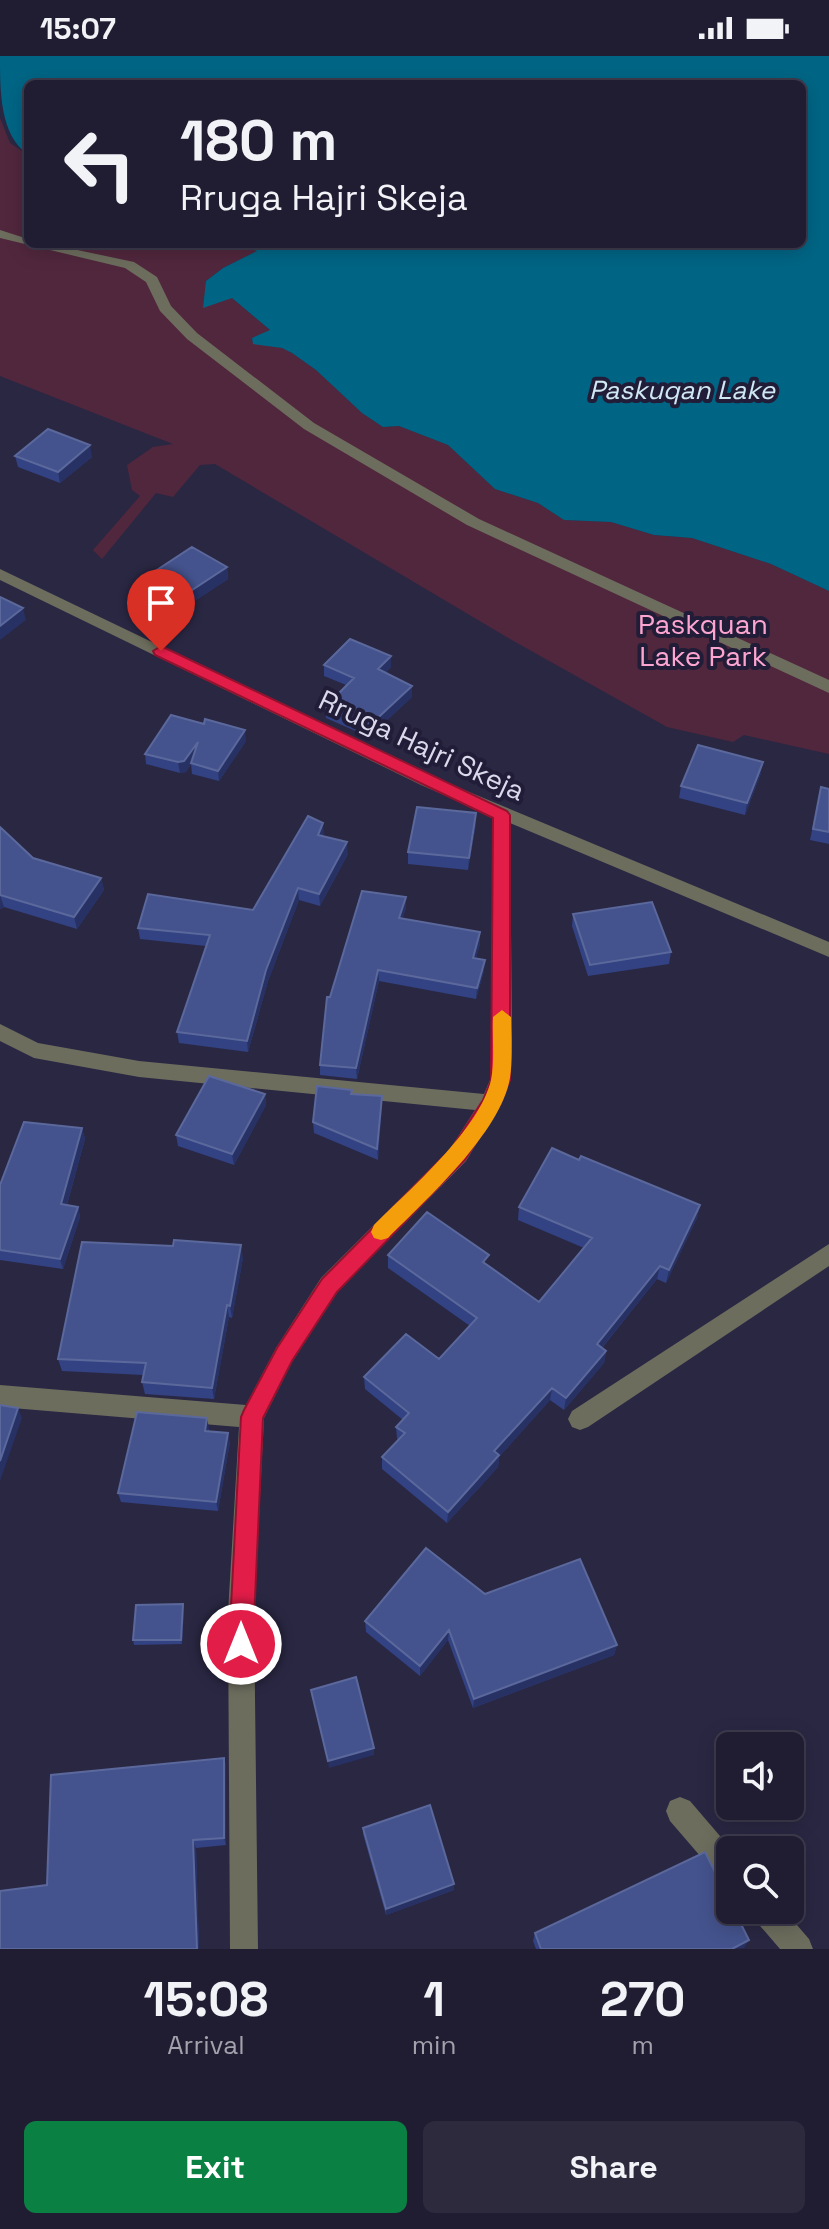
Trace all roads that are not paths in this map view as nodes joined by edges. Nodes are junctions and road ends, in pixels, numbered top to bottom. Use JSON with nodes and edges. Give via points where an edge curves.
{"nodes":[{"id":1,"x":0,"y":234,"type":"edge"},
{"id":2,"x":24,"y":242,"type":"edge"},
{"id":3,"x":49,"y":248,"type":"edge"},
{"id":4,"x":0,"y":574,"type":"edge"},
{"id":5,"x":829,"y":687,"type":"edge"},
{"id":6,"x":501,"y":815,"type":"junction"},
{"id":7,"x":829,"y":950,"type":"edge"},
{"id":8,"x":0,"y":1032,"type":"edge"},
{"id":9,"x":491,"y":1103,"type":"junction"},
{"id":10,"x":829,"y":1254,"type":"edge"},
{"id":11,"x":0,"y":1396,"type":"edge"},
{"id":12,"x":252,"y":1417,"type":"junction"},
{"id":13,"x":580,"y":1419,"type":"dead end"},
{"id":14,"x":680,"y":1811,"type":"dead end"},
{"id":15,"x":716,"y":1853,"type":"edge"},
{"id":16,"x":777,"y":1924,"type":"edge"},
{"id":17,"x":244,"y":1949,"type":"edge"},
{"id":18,"x":799,"y":1949,"type":"edge"}],
"edges":[{"from":1,"to":2,"type":"street"},
{"from":3,"to":5,"type":"street","via":[[143,272],[165,308],[192,336],[285,411],[473,522]]},
{"from":4,"to":6,"type":"street","name":"Rruga Hajri Skeja"},
{"from":6,"to":7,"type":"street","name":"Rruga Hajri Skeja"},
{"from":6,"to":9,"type":"street","via":[[502,1040],[500,1080]]},
{"from":8,"to":9,"type":"street","via":[[34,1050],[139,1069]]},
{"from":9,"to":12,"type":"street","via":[[458,1155],[329,1285]]},
{"from":10,"to":13,"type":"street"},
{"from":11,"to":12,"type":"street"},
{"from":12,"to":17,"type":"street","via":[[241,1613]]},
{"from":14,"to":15,"type":"street"},
{"from":16,"to":18,"type":"street"}]}
